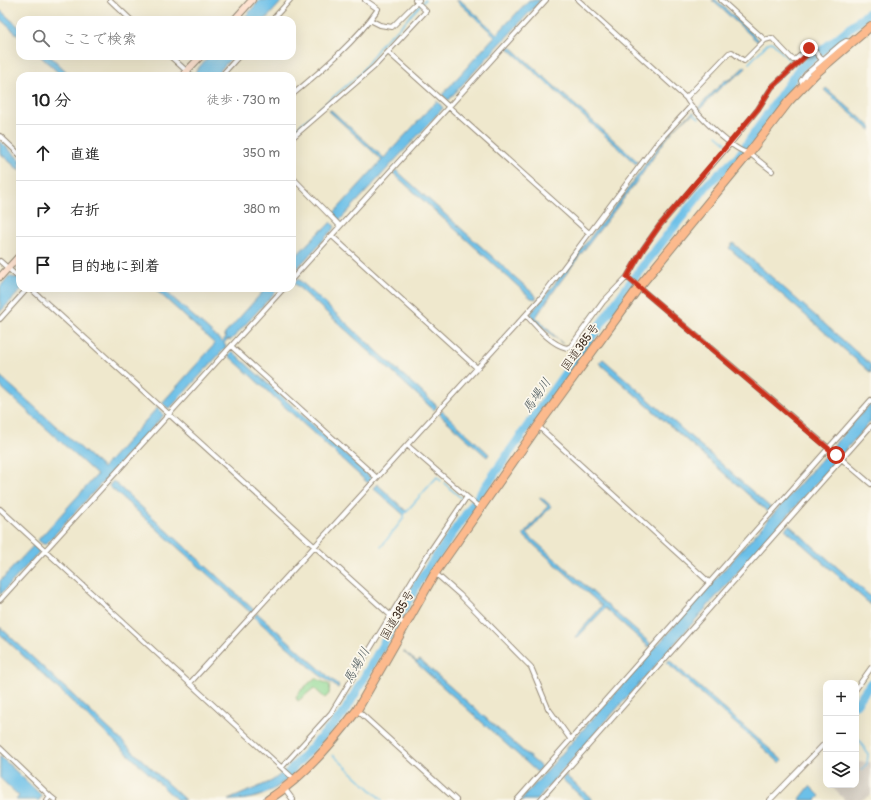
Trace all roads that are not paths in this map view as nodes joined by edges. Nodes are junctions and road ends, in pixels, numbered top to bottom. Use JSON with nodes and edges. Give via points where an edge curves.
{"nodes":[{"id":1,"x":110,"y":0,"type":"edge"},
{"id":2,"x":252,"y":0,"type":"edge"},
{"id":3,"x":290,"y":0,"type":"edge"},
{"id":4,"x":365,"y":0,"type":"edge"},
{"id":5,"x":546,"y":0,"type":"edge"},
{"id":6,"x":578,"y":0,"type":"edge"},
{"id":7,"x":721,"y":0,"type":"edge"},
{"id":8,"x":418,"y":2,"type":"edge"},
{"id":9,"x":127,"y":16,"type":"edge"},
{"id":10,"x":238,"y":16,"type":"edge"},
{"id":11,"x":276,"y":16,"type":"edge"},
{"id":12,"x":370,"y":20,"type":"junction"},
{"id":13,"x":871,"y":26,"type":"edge"},
{"id":14,"x":765,"y":40,"type":"junction"},
{"id":15,"x":852,"y":42,"type":"junction"},
{"id":16,"x":813,"y":49,"type":"junction"},
{"id":17,"x":388,"y":52,"type":"junction"},
{"id":18,"x":174,"y":60,"type":"edge"},
{"id":19,"x":198,"y":60,"type":"edge"},
{"id":20,"x":235,"y":60,"type":"edge"},
{"id":21,"x":822,"y":60,"type":"junction"},
{"id":22,"x":185,"y":72,"type":"edge"},
{"id":23,"x":189,"y":72,"type":"edge"},
{"id":24,"x":225,"y":72,"type":"edge"},
{"id":25,"x":803,"y":86,"type":"junction"},
{"id":26,"x":296,"y":91,"type":"edge"},
{"id":27,"x":686,"y":98,"type":"junction"},
{"id":28,"x":449,"y":106,"type":"junction"},
{"id":29,"x":691,"y":106,"type":"junction"},
{"id":30,"x":296,"y":135,"type":"edge"},
{"id":31,"x":0,"y":136,"type":"edge"},
{"id":32,"x":731,"y":143,"type":"junction"},
{"id":33,"x":16,"y":151,"type":"edge"},
{"id":34,"x":747,"y":153,"type":"junction"},
{"id":35,"x":772,"y":171,"type":"dead end"},
{"id":36,"x":296,"y":181,"type":"edge"},
{"id":37,"x":340,"y":226,"type":"junction"},
{"id":38,"x":588,"y":233,"type":"junction"},
{"id":39,"x":332,"y":236,"type":"junction"},
{"id":40,"x":16,"y":259,"type":"edge"},
{"id":41,"x":0,"y":261,"type":"edge"},
{"id":42,"x":8,"y":268,"type":"junction"},
{"id":43,"x":296,"y":275,"type":"edge"},
{"id":44,"x":16,"y":276,"type":"edge"},
{"id":45,"x":0,"y":277,"type":"edge"},
{"id":46,"x":628,"y":278,"type":"junction"},
{"id":47,"x":637,"y":285,"type":"junction"},
{"id":48,"x":25,"y":292,"type":"edge"},
{"id":49,"x":33,"y":292,"type":"edge"},
{"id":50,"x":280,"y":292,"type":"edge"},
{"id":51,"x":526,"y":314,"type":"junction"},
{"id":52,"x":0,"y":319,"type":"edge"},
{"id":53,"x":231,"y":346,"type":"junction"},
{"id":54,"x":477,"y":368,"type":"junction"},
{"id":55,"x":871,"y":400,"type":"edge"},
{"id":56,"x":169,"y":414,"type":"junction"},
{"id":57,"x":538,"y":426,"type":"junction"},
{"id":58,"x":871,"y":426,"type":"edge"},
{"id":59,"x":408,"y":445,"type":"junction"},
{"id":60,"x":828,"y":448,"type":"junction"},
{"id":61,"x":842,"y":459,"type":"junction"},
{"id":62,"x":377,"y":478,"type":"junction"},
{"id":63,"x":871,"y":484,"type":"edge"},
{"id":64,"x":467,"y":499,"type":"junction"},
{"id":65,"x":479,"y":508,"type":"junction"},
{"id":66,"x":0,"y":509,"type":"edge"},
{"id":67,"x":315,"y":547,"type":"junction"},
{"id":68,"x":45,"y":550,"type":"junction"},
{"id":69,"x":435,"y":573,"type":"junction"},
{"id":70,"x":710,"y":582,"type":"junction"},
{"id":71,"x":0,"y":600,"type":"edge"},
{"id":72,"x":390,"y":615,"type":"junction"},
{"id":73,"x":404,"y":623,"type":"junction"},
{"id":74,"x":871,"y":668,"type":"edge"},
{"id":75,"x":190,"y":683,"type":"junction"},
{"id":76,"x":859,"y":685,"type":"edge"},
{"id":77,"x":357,"y":710,"type":"junction"},
{"id":78,"x":571,"y":740,"type":"junction"},
{"id":79,"x":823,"y":745,"type":"edge"},
{"id":80,"x":0,"y":748,"type":"edge"},
{"id":81,"x":283,"y":768,"type":"junction"},
{"id":82,"x":294,"y":779,"type":"junction"},
{"id":83,"x":285,"y":789,"type":"junction"},
{"id":84,"x":50,"y":796,"type":"junction"},
{"id":85,"x":47,"y":800,"type":"edge"},
{"id":86,"x":55,"y":800,"type":"edge"},
{"id":87,"x":268,"y":800,"type":"edge"},
{"id":88,"x":293,"y":800,"type":"edge"},
{"id":89,"x":456,"y":800,"type":"edge"},
{"id":90,"x":517,"y":800,"type":"edge"},
{"id":91,"x":540,"y":800,"type":"edge"},
{"id":92,"x":770,"y":800,"type":"edge"}],
"edges":[{"from":1,"to":9,"type":"street"},
{"from":2,"to":10,"type":"street"},
{"from":3,"to":11,"type":"street"},
{"from":4,"to":12,"type":"street","via":[[378,9]]},
{"from":5,"to":28,"type":"street"},
{"from":6,"to":27,"type":"street"},
{"from":7,"to":14,"type":"street"},
{"from":8,"to":12,"type":"street","via":[[392,27]]},
{"from":8,"to":17,"type":"street","via":[[426,11]]},
{"from":12,"to":26,"type":"street"},
{"from":13,"to":15,"type":"highway","name":"国道385号"},
{"from":14,"to":16,"type":"street","via":[[772,38],[793,60],[809,48]]},
{"from":14,"to":27,"type":"street","via":[[744,61],[732,52],[729,53]]},
{"from":15,"to":21,"type":"street","via":[[840,44]]},
{"from":15,"to":25,"type":"highway","name":"国道385号"},
{"from":16,"to":21,"type":"street"},
{"from":16,"to":32,"type":"street","via":[[772,87]]},
{"from":17,"to":28,"type":"street"},
{"from":17,"to":30,"type":"street"},
{"from":18,"to":22,"type":"street"},
{"from":19,"to":23,"type":"street"},
{"from":20,"to":24,"type":"street"},
{"from":21,"to":25,"type":"street","via":[[806,74],[801,81]]},
{"from":25,"to":34,"type":"highway","name":"国道385号"},
{"from":27,"to":29,"type":"street"},
{"from":28,"to":37,"type":"street"},
{"from":28,"to":38,"type":"street"},
{"from":29,"to":32,"type":"street"},
{"from":29,"to":38,"type":"street","via":[[657,143]]},
{"from":31,"to":33,"type":"street"},
{"from":32,"to":34,"type":"street"},
{"from":32,"to":46,"type":"street","via":[[660,225],[643,249]]},
{"from":34,"to":35,"type":"street"},
{"from":34,"to":47,"type":"highway","name":"国道385号"},
{"from":36,"to":37,"type":"street"},
{"from":37,"to":39,"type":"street"},
{"from":38,"to":51,"type":"street"},
{"from":39,"to":43,"type":"street"},
{"from":39,"to":54,"type":"street"},
{"from":40,"to":42,"type":"street"},
{"from":41,"to":42,"type":"street"},
{"from":42,"to":44,"type":"street"},
{"from":42,"to":45,"type":"street"},
{"from":46,"to":47,"type":"street"},
{"from":46,"to":51,"type":"street","via":[[603,302],[567,348],[562,348],[546,335]]},
{"from":47,"to":57,"type":"highway","name":"国道385号"},
{"from":47,"to":60,"type":"street"},
{"from":48,"to":52,"type":"street"},
{"from":49,"to":56,"type":"street"},
{"from":50,"to":53,"type":"street"},
{"from":51,"to":54,"type":"street"},
{"from":53,"to":56,"type":"street"},
{"from":53,"to":62,"type":"street"},
{"from":54,"to":59,"type":"street"},
{"from":55,"to":60,"type":"street"},
{"from":56,"to":67,"type":"street"},
{"from":56,"to":68,"type":"street"},
{"from":57,"to":65,"type":"highway","name":"国道385号"},
{"from":57,"to":70,"type":"street"},
{"from":58,"to":61,"type":"street"},
{"from":59,"to":62,"type":"street"},
{"from":59,"to":64,"type":"street"},
{"from":60,"to":61,"type":"street"},
{"from":60,"to":70,"type":"street"},
{"from":61,"to":63,"type":"street"},
{"from":61,"to":91,"type":"street"},
{"from":62,"to":67,"type":"street"},
{"from":64,"to":65,"type":"street"},
{"from":64,"to":72,"type":"street","via":[[434,544]]},
{"from":65,"to":69,"type":"highway","name":"国道385号"},
{"from":66,"to":68,"type":"street"},
{"from":67,"to":72,"type":"street"},
{"from":67,"to":75,"type":"street"},
{"from":68,"to":71,"type":"street"},
{"from":68,"to":75,"type":"street"},
{"from":69,"to":73,"type":"highway","name":"国道385号"},
{"from":69,"to":78,"type":"street","via":[[527,663],[548,708]]},
{"from":70,"to":78,"type":"street"},
{"from":72,"to":73,"type":"street"},
{"from":72,"to":81,"type":"street","via":[[331,713]]},
{"from":73,"to":77,"type":"highway","name":"国道385号"},
{"from":74,"to":76,"type":"street"},
{"from":75,"to":81,"type":"street"},
{"from":77,"to":82,"type":"highway","name":"国道385号","via":[[342,730]]},
{"from":77,"to":89,"type":"street"},
{"from":78,"to":90,"type":"street"},
{"from":79,"to":92,"type":"street"},
{"from":80,"to":84,"type":"street"},
{"from":81,"to":82,"type":"street"},
{"from":82,"to":83,"type":"highway","name":"国道385号"},
{"from":83,"to":87,"type":"highway","name":"国道385号"},
{"from":83,"to":88,"type":"street"},
{"from":84,"to":85,"type":"street"},
{"from":84,"to":86,"type":"street"}]}
